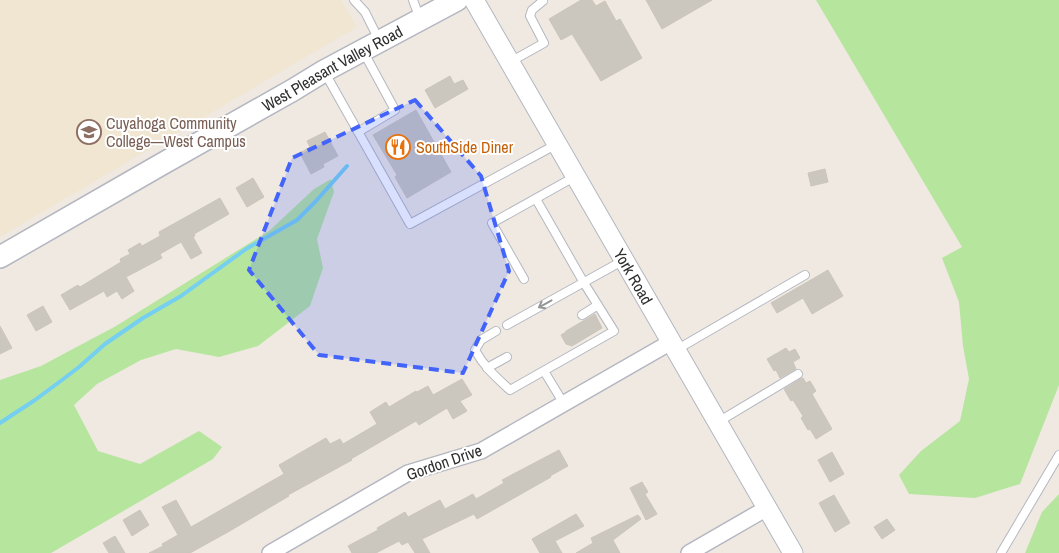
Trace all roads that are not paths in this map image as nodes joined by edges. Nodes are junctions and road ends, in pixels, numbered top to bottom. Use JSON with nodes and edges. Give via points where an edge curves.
{"nodes":[{"id":1,"x":354,"y":0,"type":"edge"},
{"id":2,"x":457,"y":0,"type":"edge"},
{"id":3,"x":474,"y":0,"type":"edge"},
{"id":4,"x":544,"y":0,"type":"edge"},
{"id":5,"x":416,"y":10,"type":"edge"},
{"id":6,"x":371,"y":46,"type":"junction"},
{"id":7,"x":510,"y":62,"type":"junction"},
{"id":8,"x":324,"y":72,"type":"junction"},
{"id":9,"x":358,"y":132,"type":"junction"},
{"id":10,"x":557,"y":144,"type":"junction"},
{"id":11,"x":576,"y":176,"type":"junction"},
{"id":12,"x":536,"y":199,"type":"junction"},
{"id":13,"x":0,"y":257,"type":"edge"},
{"id":14,"x":624,"y":260,"type":"junction"},
{"id":15,"x":805,"y":275,"type":"dead end"},
{"id":16,"x":524,"y":279,"type":"dead end"},
{"id":17,"x":584,"y":284,"type":"junction"},
{"id":18,"x":598,"y":305,"type":"junction"},
{"id":19,"x":582,"y":314,"type":"dead end"},
{"id":20,"x":507,"y":326,"type":"dead end"},
{"id":21,"x":496,"y":331,"type":"dead end"},
{"id":22,"x":674,"y":346,"type":"junction"},
{"id":23,"x":507,"y":357,"type":"dead end"},
{"id":24,"x":487,"y":368,"type":"junction"},
{"id":25,"x":544,"y":371,"type":"junction"},
{"id":26,"x":798,"y":374,"type":"dead end"},
{"id":27,"x":564,"y":404,"type":"junction"},
{"id":28,"x":718,"y":422,"type":"junction"},
{"id":29,"x":1059,"y":455,"type":"edge"},
{"id":30,"x":767,"y":508,"type":"junction"},
{"id":31,"x":270,"y":553,"type":"edge"},
{"id":32,"x":690,"y":553,"type":"edge"},
{"id":33,"x":793,"y":553,"type":"edge"},
{"id":34,"x":1001,"y":553,"type":"edge"}],
"edges":[{"from":1,"to":6,"type":"lane","via":[[365,12]]},
{"from":2,"to":5,"type":"main road","name":"West Pleasant Valley Road"},
{"from":3,"to":7,"type":"street","name":"York Road"},
{"from":4,"to":7,"type":"lane","via":[[530,16],[544,43]]},
{"from":5,"to":6,"type":"main road","name":"West Pleasant Valley Road"},
{"from":6,"to":8,"type":"main road","name":"West Pleasant Valley Road"},
{"from":6,"to":9,"type":"lane","via":[[395,110]]},
{"from":7,"to":10,"type":"street","name":"York Road"},
{"from":8,"to":9,"type":"lane"},
{"from":8,"to":13,"type":"main road","name":"West Pleasant Valley Road"},
{"from":9,"to":10,"type":"lane","via":[[410,224]]},
{"from":10,"to":11,"type":"street","name":"York Road"},
{"from":11,"to":12,"type":"lane"},
{"from":11,"to":14,"type":"street","name":"York Road"},
{"from":12,"to":16,"type":"lane","via":[[492,224]]},
{"from":12,"to":17,"type":"lane"},
{"from":14,"to":17,"type":"lane"},
{"from":14,"to":22,"type":"street","name":"York Road"},
{"from":15,"to":22,"type":"lane"},
{"from":17,"to":18,"type":"lane"},
{"from":17,"to":20,"type":"lane","one_way":true},
{"from":18,"to":19,"type":"lane"},
{"from":18,"to":25,"type":"lane","via":[[614,331]]},
{"from":21,"to":24,"type":"lane","via":[[481,340],[475,350]]},
{"from":22,"to":27,"type":"street","name":"Gordon Drive"},
{"from":22,"to":28,"type":"street","name":"York Road"},
{"from":23,"to":24,"type":"lane"},
{"from":24,"to":25,"type":"lane","via":[[510,390]]},
{"from":25,"to":27,"type":"lane"},
{"from":26,"to":28,"type":"lane"},
{"from":27,"to":31,"type":"street","name":"Gordon Drive","via":[[481,451],[408,473]]},
{"from":28,"to":30,"type":"street","name":"York Road"},
{"from":29,"to":34,"type":"lane"},
{"from":30,"to":32,"type":"street"},
{"from":30,"to":33,"type":"street","name":"York Road"}]}
